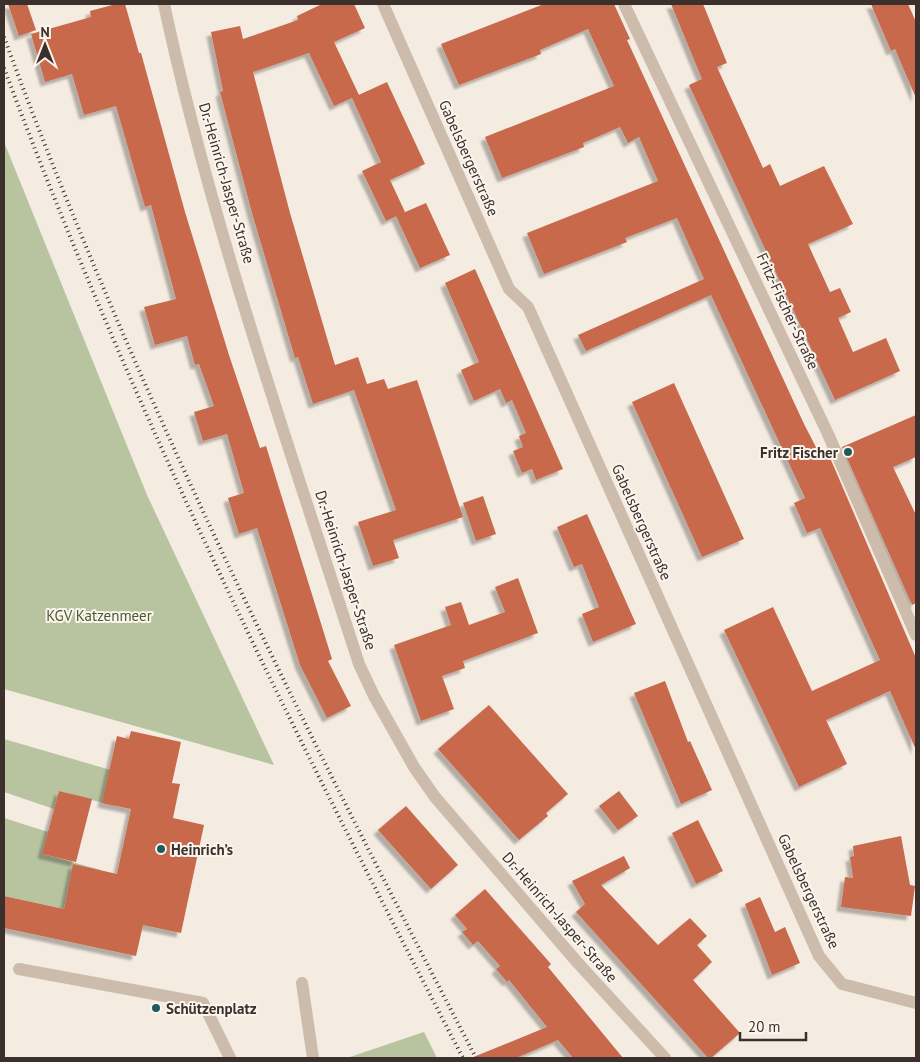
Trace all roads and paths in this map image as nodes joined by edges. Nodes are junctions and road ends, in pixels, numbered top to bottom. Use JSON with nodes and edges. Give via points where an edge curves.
{"nodes":[{"id":1,"x":164,"y":4,"type":"edge"},
{"id":2,"x":383,"y":4,"type":"edge"},
{"id":3,"x":624,"y":4,"type":"edge"},
{"id":4,"x":916,"y":634,"type":"edge"},
{"id":5,"x":19,"y":970,"type":"dead end"},
{"id":6,"x":302,"y":983,"type":"dead end"},
{"id":7,"x":916,"y":1003,"type":"edge"},
{"id":8,"x":230,"y":1058,"type":"edge"},
{"id":9,"x":313,"y":1058,"type":"edge"},
{"id":10,"x":665,"y":1058,"type":"edge"}],
"edges":[{"from":1,"to":10,"type":"street","name":"Dr.-Heinrich-Jasper-Straße","via":[[199,147],[256,342],[359,664],[370,688],[414,767],[435,797],[577,962]]},
{"from":2,"to":7,"type":"street","name":"Gabelsbergerstraße","via":[[509,289],[528,307],[819,956],[842,984]]},
{"from":3,"to":4,"type":"street","name":"Fritz-Fischer-Straße","via":[[828,434]]},
{"from":5,"to":8,"type":"street","via":[[203,1003]]},
{"from":6,"to":9,"type":"street"}]}
